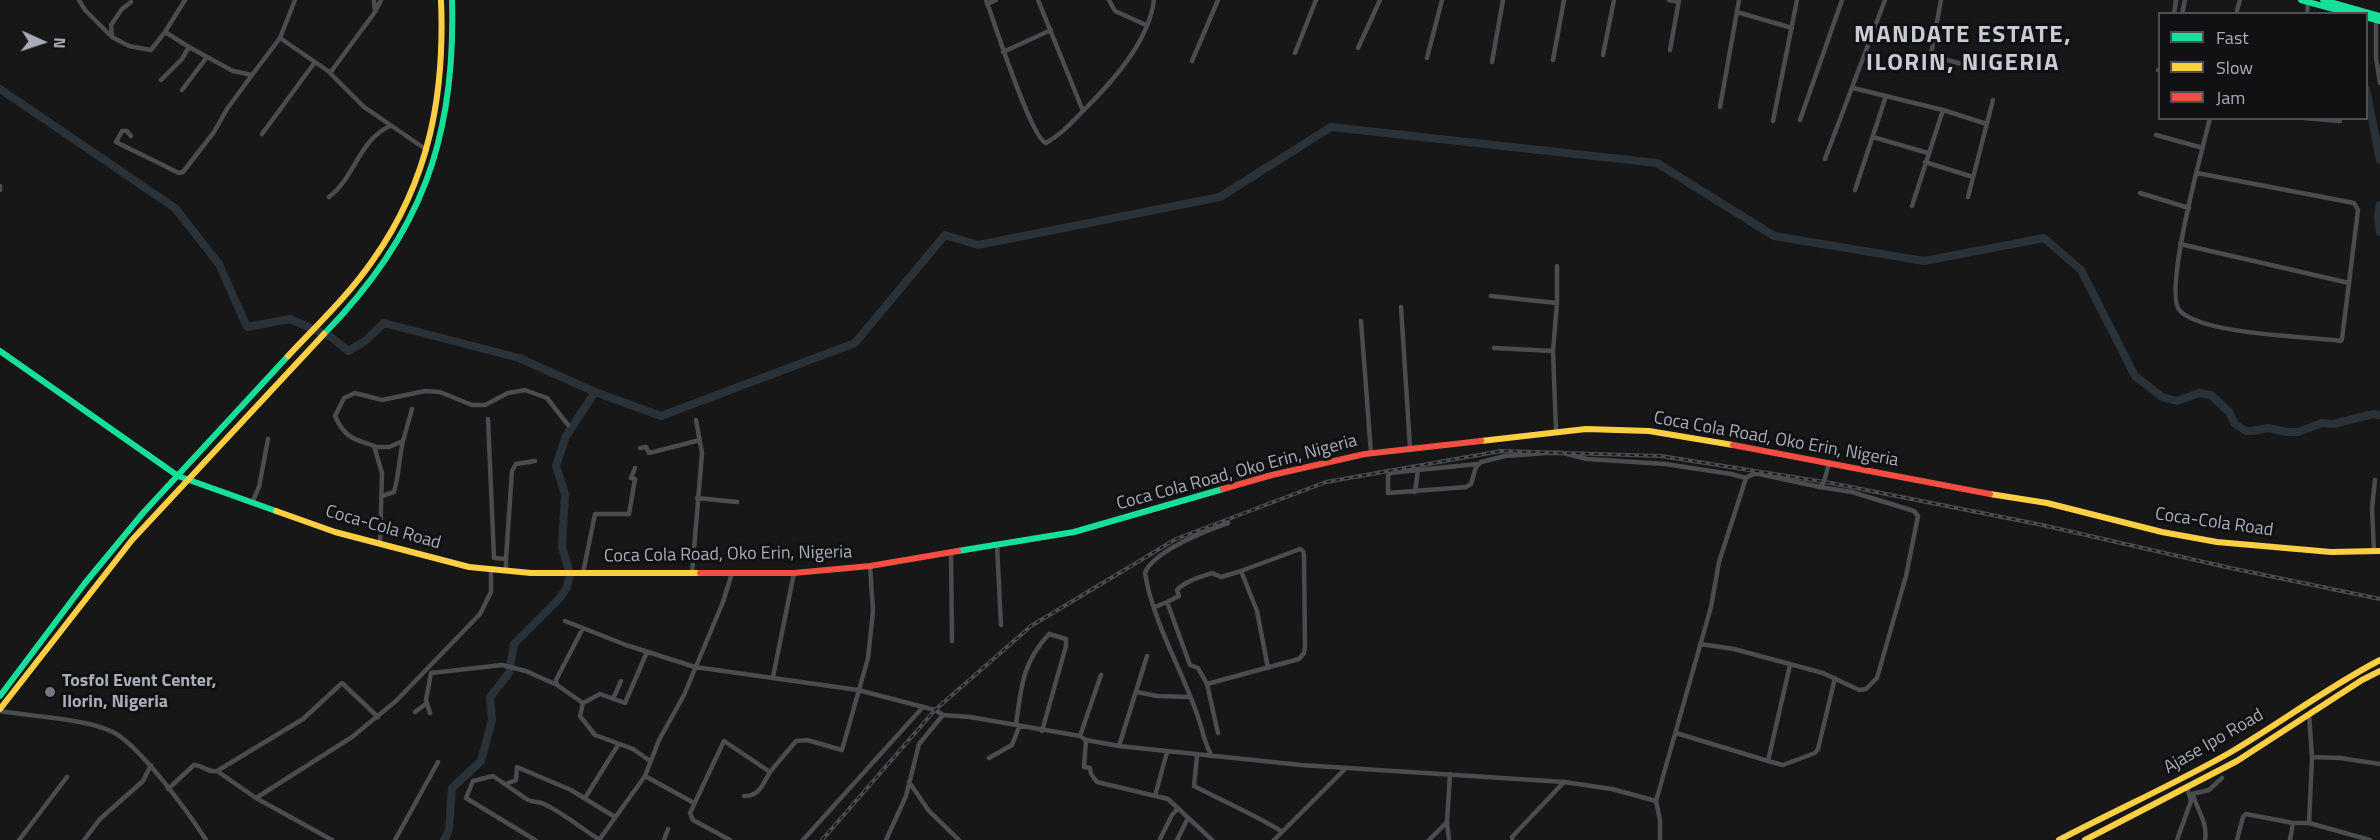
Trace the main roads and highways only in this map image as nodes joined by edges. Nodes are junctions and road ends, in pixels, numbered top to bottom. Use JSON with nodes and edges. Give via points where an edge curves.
{"nodes":[{"id":1,"x":441,"y":0,"type":"edge"},
{"id":2,"x":452,"y":0,"type":"edge"},
{"id":3,"x":2301,"y":0,"type":"edge"},
{"id":4,"x":2323,"y":0,"type":"edge"},
{"id":5,"x":2342,"y":8,"type":"junction"},
{"id":6,"x":2351,"y":11,"type":"edge"},
{"id":7,"x":0,"y":351,"type":"edge"},
{"id":8,"x":178,"y":476,"type":"junction"},
{"id":9,"x":188,"y":480,"type":"junction"},
{"id":10,"x":2047,"y":503,"type":"joint"},
{"id":11,"x":2377,"y":552,"type":"edge"},
{"id":12,"x":579,"y":573,"type":"joint"},
{"id":13,"x":2380,"y":660,"type":"edge"},
{"id":14,"x":2380,"y":671,"type":"edge"},
{"id":15,"x":3,"y":686,"type":"edge"},
{"id":16,"x":0,"y":696,"type":"edge"},
{"id":17,"x":0,"y":710,"type":"edge"},
{"id":18,"x":2237,"y":748,"type":"junction"},
{"id":19,"x":2243,"y":757,"type":"junction"},
{"id":20,"x":2059,"y":840,"type":"edge"},
{"id":21,"x":2085,"y":840,"type":"edge"}],
"edges":[{"from":1,"to":8,"type":"main road","via":[[444,38],[433,131],[408,201],[385,243],[364,274]]},
{"from":2,"to":9,"type":"main road","via":[[452,85],[441,139],[426,185],[404,231],[351,305]]},
{"from":3,"to":5,"type":"main road"},
{"from":4,"to":5,"type":"main road"},
{"from":5,"to":6,"type":"main road"},
{"from":7,"to":8,"type":"main road"},
{"from":8,"to":9,"type":"main road","name":"Coca-Cola Road"},
{"from":8,"to":15,"type":"main road","via":[[103,561]]},
{"from":9,"to":12,"type":"main road","name":"Coca-Cola Road","via":[[335,532],[469,567]]},
{"from":9,"to":17,"type":"main road","via":[[117,558]]},
{"from":10,"to":11,"type":"main road","name":"Coca-Cola Road","via":[[2217,542]]},
{"from":10,"to":12,"type":"main road","name":"Coca Cola Road, Oko Erin, Nigeria","via":[[1649,431],[1586,429],[1371,453],[1272,475],[1074,532],[870,566],[794,573]]},
{"from":13,"to":18,"type":"main road","name":"Ajase Ipo Road","via":[[2350,674]]},
{"from":14,"to":19,"type":"main road","name":"Ajase Ipo Road"},
{"from":15,"to":16,"type":"main road"},
{"from":18,"to":19,"type":"main road"},
{"from":18,"to":20,"type":"main road","name":"Ajase Ipo Road"},
{"from":19,"to":21,"type":"main road","name":"Ajase Ipo Road","via":[[2190,792]]}]}
